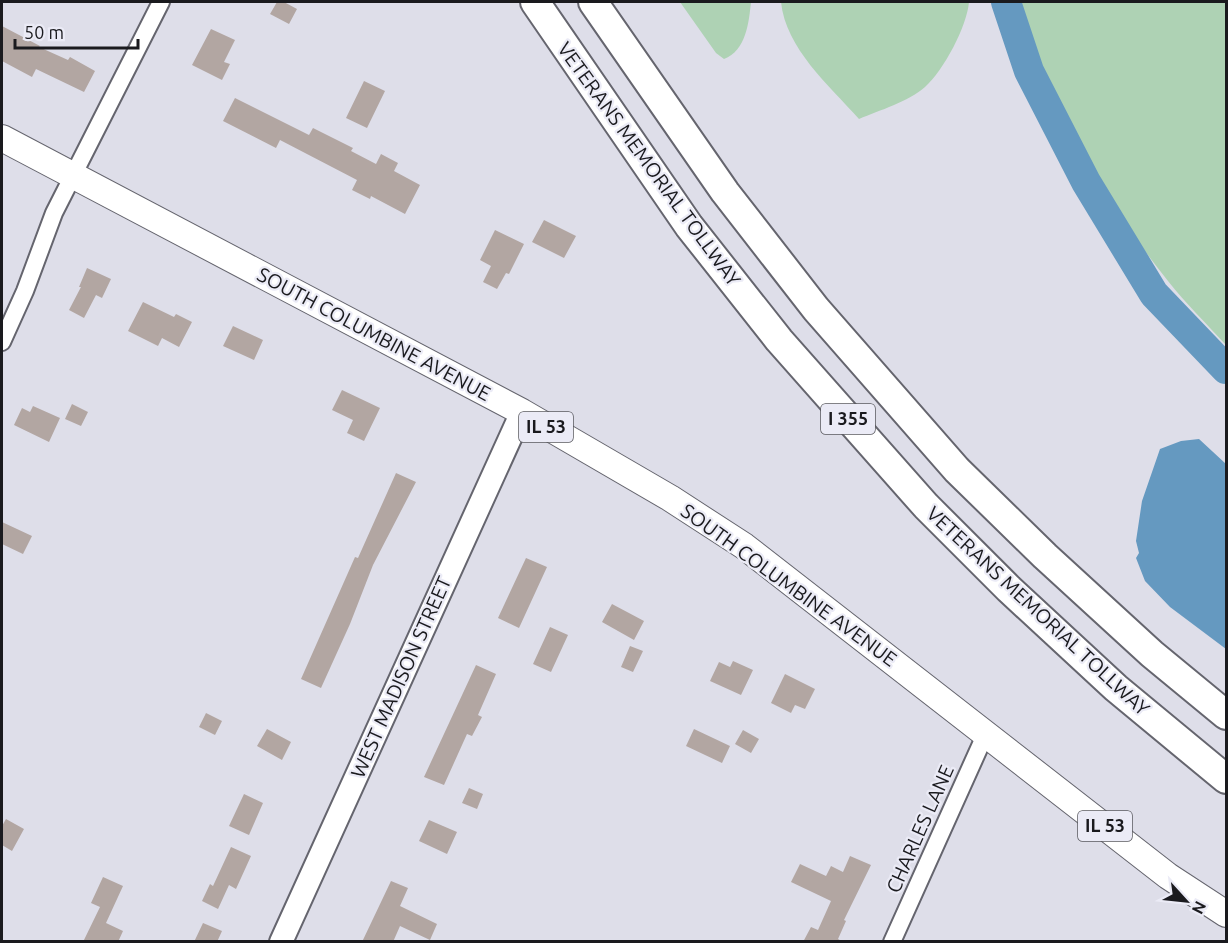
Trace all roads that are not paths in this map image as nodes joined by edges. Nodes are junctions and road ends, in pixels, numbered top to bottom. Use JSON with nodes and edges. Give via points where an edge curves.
{"nodes":[{"id":1,"x":161,"y":2,"type":"edge"},
{"id":2,"x":535,"y":2,"type":"edge"},
{"id":3,"x":592,"y":2,"type":"edge"},
{"id":4,"x":2,"y":138,"type":"edge"},
{"id":5,"x":72,"y":175,"type":"junction"},
{"id":6,"x":2,"y":342,"type":"edge"},
{"id":7,"x":522,"y":412,"type":"junction"},
{"id":8,"x":1227,"y":715,"type":"edge"},
{"id":9,"x":986,"y":733,"type":"junction"},
{"id":10,"x":1227,"y":778,"type":"edge"},
{"id":11,"x":1227,"y":914,"type":"edge"},
{"id":12,"x":281,"y":942,"type":"edge"},
{"id":13,"x":892,"y":942,"type":"edge"}],
"edges":[{"from":1,"to":5,"type":"street"},
{"from":2,"to":10,"type":"highway","name":"VETERANS MEMORIAL TOLLWAY","number":"I 355","via":[[688,226],[779,340],[926,506],[1116,688]]},
{"from":3,"to":8,"type":"highway","number":"I 355","via":[[739,210],[816,309],[950,461],[1045,556],[1152,654]]},
{"from":4,"to":5,"type":"main road","name":"SOUTH COLUMBINE AVENUE","number":"IL 53"},
{"from":5,"to":6,"type":"street"},
{"from":5,"to":7,"type":"main road","name":"SOUTH COLUMBINE AVENUE","number":"IL 53"},
{"from":7,"to":9,"type":"main road","name":"SOUTH COLUMBINE AVENUE","number":"IL 53","via":[[744,546]]},
{"from":7,"to":12,"type":"street","name":"WEST MADISON STREET"},
{"from":9,"to":11,"type":"main road","name":"SOUTH COLUMBINE AVENUE","number":"IL 53","via":[[1168,876]]},
{"from":9,"to":13,"type":"street","name":"CHARLES LANE"}]}
